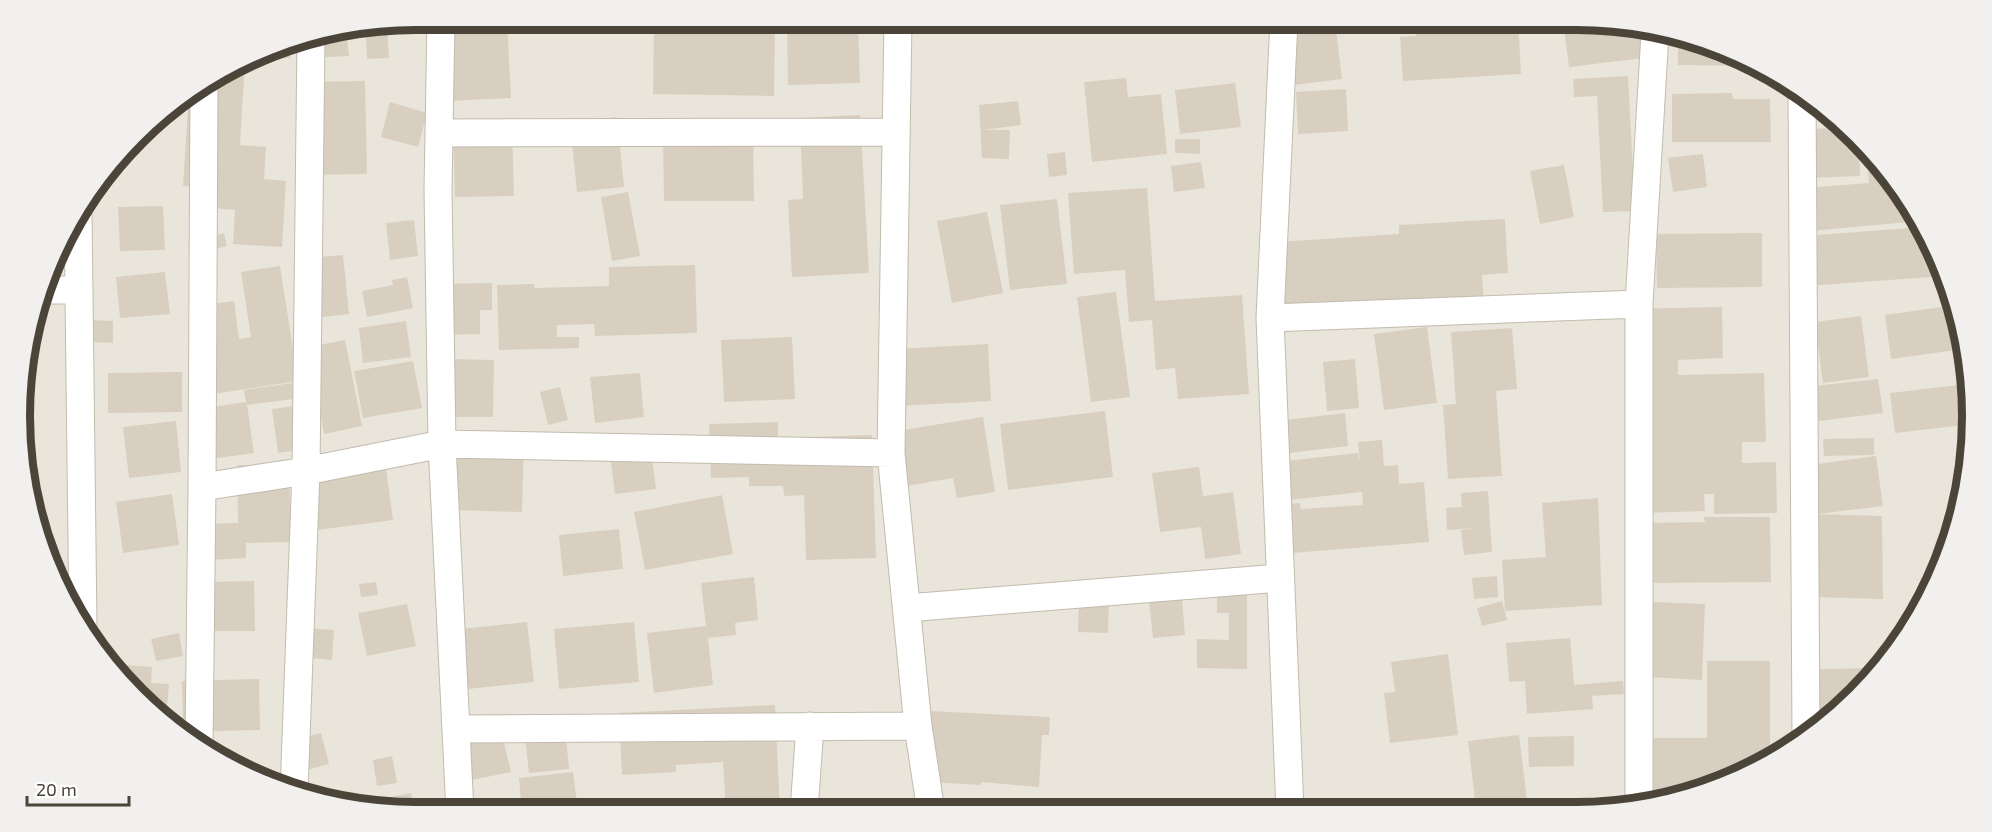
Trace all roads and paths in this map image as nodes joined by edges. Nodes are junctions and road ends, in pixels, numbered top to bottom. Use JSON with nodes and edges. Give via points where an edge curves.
{"nodes":[{"id":1,"x":441,"y":30,"type":"edge"},
{"id":2,"x":897,"y":30,"type":"edge"},
{"id":3,"x":1284,"y":30,"type":"edge"},
{"id":4,"x":1655,"y":38,"type":"edge"},
{"id":5,"x":311,"y":44,"type":"edge"},
{"id":6,"x":204,"y":94,"type":"edge"},
{"id":7,"x":1803,"y":104,"type":"edge"},
{"id":8,"x":439,"y":132,"type":"junction"},
{"id":9,"x":896,"y":132,"type":"junction"},
{"id":10,"x":78,"y":230,"type":"edge"},
{"id":11,"x":51,"y":290,"type":"edge"},
{"id":12,"x":79,"y":290,"type":"junction"},
{"id":13,"x":1639,"y":304,"type":"junction"},
{"id":14,"x":1270,"y":318,"type":"junction"},
{"id":15,"x":442,"y":444,"type":"junction"},
{"id":16,"x":891,"y":453,"type":"junction"},
{"id":17,"x":306,"y":471,"type":"junction"},
{"id":18,"x":202,"y":487,"type":"junction"},
{"id":19,"x":1280,"y":578,"type":"junction"},
{"id":20,"x":907,"y":608,"type":"junction"},
{"id":21,"x":83,"y":610,"type":"edge"},
{"id":22,"x":810,"y":726,"type":"junction"},
{"id":23,"x":918,"y":726,"type":"junction"},
{"id":24,"x":1806,"y":726,"type":"edge"},
{"id":25,"x":456,"y":729,"type":"junction"},
{"id":26,"x":198,"y":734,"type":"edge"},
{"id":27,"x":294,"y":783,"type":"edge"},
{"id":28,"x":1639,"y":797,"type":"edge"},
{"id":29,"x":460,"y":802,"type":"edge"},
{"id":30,"x":805,"y":802,"type":"edge"},
{"id":31,"x":930,"y":802,"type":"edge"},
{"id":32,"x":1290,"y":802,"type":"edge"}],
"edges":[{"from":1,"to":8,"type":"street"},
{"from":2,"to":9,"type":"street"},
{"from":3,"to":14,"type":"street"},
{"from":4,"to":13,"type":"street"},
{"from":5,"to":17,"type":"street"},
{"from":6,"to":18,"type":"street"},
{"from":7,"to":24,"type":"street"},
{"from":8,"to":9,"type":"street"},
{"from":8,"to":15,"type":"street"},
{"from":9,"to":16,"type":"street"},
{"from":10,"to":12,"type":"street"},
{"from":11,"to":12,"type":"street"},
{"from":12,"to":21,"type":"street"},
{"from":13,"to":14,"type":"street"},
{"from":13,"to":28,"type":"street"},
{"from":14,"to":19,"type":"street"},
{"from":15,"to":16,"type":"street"},
{"from":15,"to":17,"type":"street"},
{"from":15,"to":25,"type":"street"},
{"from":16,"to":20,"type":"street"},
{"from":17,"to":18,"type":"street"},
{"from":17,"to":27,"type":"street"},
{"from":18,"to":26,"type":"street"},
{"from":19,"to":20,"type":"street"},
{"from":19,"to":32,"type":"street"},
{"from":20,"to":23,"type":"street"},
{"from":22,"to":23,"type":"street"},
{"from":22,"to":25,"type":"street"},
{"from":22,"to":30,"type":"street"},
{"from":23,"to":31,"type":"street"},
{"from":25,"to":29,"type":"street"}]}
